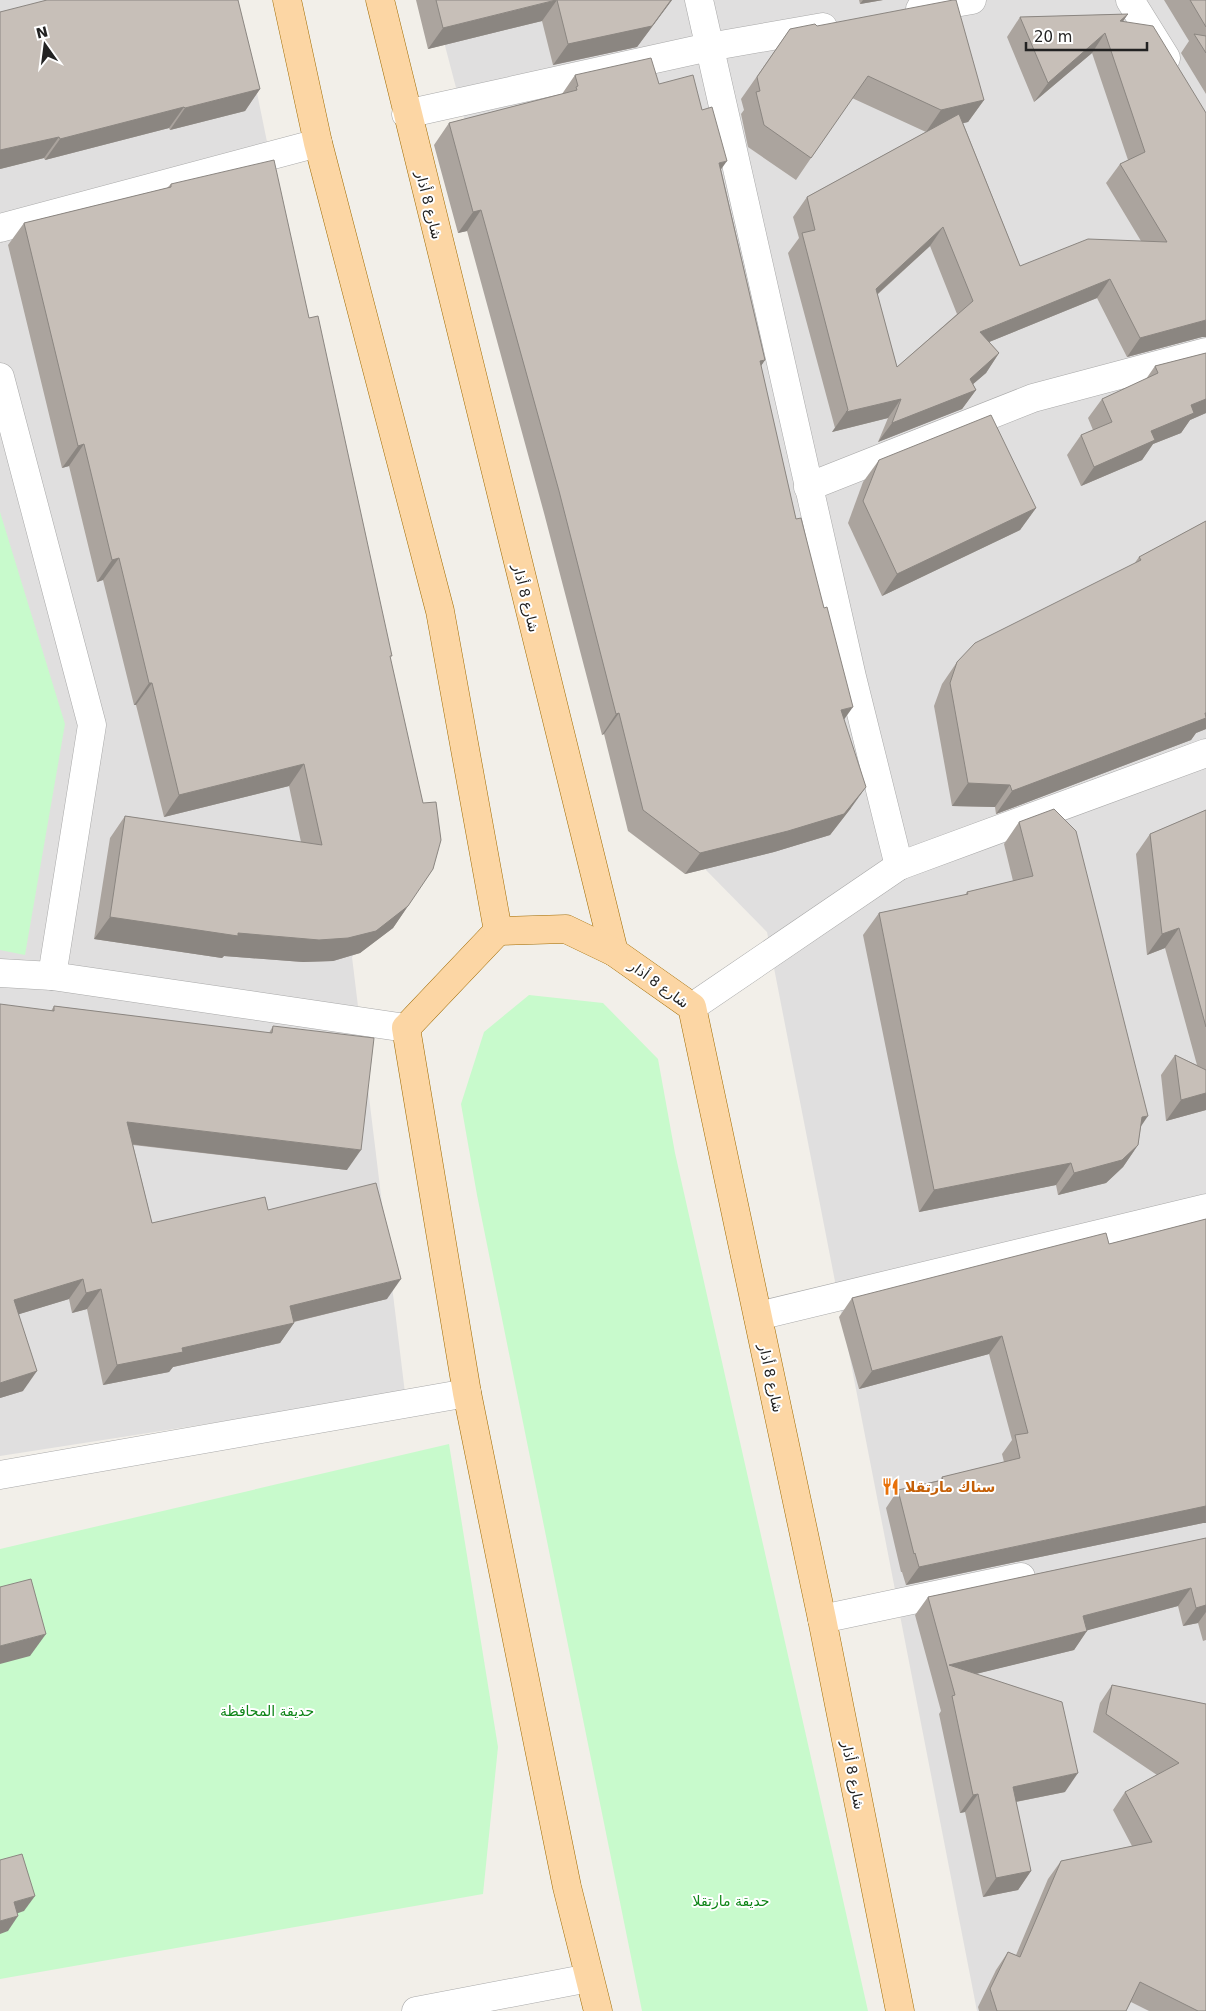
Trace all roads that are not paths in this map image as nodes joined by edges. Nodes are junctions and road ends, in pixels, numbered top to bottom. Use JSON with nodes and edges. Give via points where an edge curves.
{"nodes":[{"id":1,"x":286,"y":0,"type":"edge"},
{"id":2,"x":380,"y":0,"type":"edge"},
{"id":3,"x":699,"y":0,"type":"edge"},
{"id":4,"x":972,"y":0,"type":"edge"},
{"id":5,"x":1130,"y":0,"type":"edge"},
{"id":6,"x":894,"y":14,"type":"edge"},
{"id":7,"x":845,"y":23,"type":"edge"},
{"id":8,"x":709,"y":47,"type":"junction"},
{"id":9,"x":1177,"y":76,"type":"edge"},
{"id":10,"x":406,"y":114,"type":"junction"},
{"id":11,"x":318,"y":143,"type":"junction"},
{"id":12,"x":0,"y":228,"type":"edge"},
{"id":13,"x":1206,"y":352,"type":"edge"},
{"id":14,"x":0,"y":377,"type":"edge"},
{"id":15,"x":808,"y":487,"type":"junction"},
{"id":16,"x":1206,"y":753,"type":"edge"},
{"id":17,"x":900,"y":866,"type":"junction"},
{"id":18,"x":498,"y":931,"type":"junction"},
{"id":19,"x":614,"y":952,"type":"junction"},
{"id":20,"x":0,"y":973,"type":"edge"},
{"id":21,"x":52,"y":976,"type":"junction"},
{"id":22,"x":692,"y":1008,"type":"junction"},
{"id":23,"x":406,"y":1028,"type":"junction"},
{"id":24,"x":1206,"y":1208,"type":"edge"},
{"id":25,"x":758,"y":1316,"type":"junction"},
{"id":26,"x":467,"y":1393,"type":"junction"},
{"id":27,"x":0,"y":1475,"type":"edge"},
{"id":28,"x":1043,"y":1573,"type":"edge"},
{"id":29,"x":822,"y":1619,"type":"junction"},
{"id":30,"x":589,"y":1978,"type":"junction"},
{"id":31,"x":416,"y":2011,"type":"edge"},
{"id":32,"x":598,"y":2011,"type":"edge"},
{"id":33,"x":900,"y":2011,"type":"edge"}],
"edges":[{"from":1,"to":11,"type":"main road"},
{"from":2,"to":10,"type":"main road","name":"شارع 8 أذار"},
{"from":3,"to":8,"type":"street"},
{"from":4,"to":6,"type":"street"},
{"from":5,"to":9,"type":"street"},
{"from":7,"to":8,"type":"street"},
{"from":8,"to":10,"type":"street"},
{"from":8,"to":15,"type":"street"},
{"from":10,"to":19,"type":"main road","name":"شارع 8 أذار"},
{"from":11,"to":12,"type":"street"},
{"from":11,"to":18,"type":"main road","via":[[440,611]]},
{"from":13,"to":15,"type":"street","via":[[1033,398]]},
{"from":14,"to":21,"type":"street","via":[[92,725]]},
{"from":15,"to":17,"type":"street"},
{"from":16,"to":17,"type":"street"},
{"from":17,"to":22,"type":"street"},
{"from":18,"to":19,"type":"main road","via":[[566,929]]},
{"from":18,"to":23,"type":"main road"},
{"from":19,"to":22,"type":"main road","name":"شارع 8 أذار"},
{"from":20,"to":21,"type":"street"},
{"from":21,"to":23,"type":"street"},
{"from":22,"to":25,"type":"main road","name":"شارع 8 أذار"},
{"from":23,"to":26,"type":"main road"},
{"from":24,"to":25,"type":"street"},
{"from":25,"to":29,"type":"main road","name":"شارع 8 أذار"},
{"from":26,"to":27,"type":"street"},
{"from":26,"to":30,"type":"main road","via":[[567,1887]]},
{"from":28,"to":29,"type":"street"},
{"from":29,"to":33,"type":"main road","name":"شارع 8 أذار"},
{"from":30,"to":31,"type":"street"},
{"from":30,"to":32,"type":"main road"}]}
